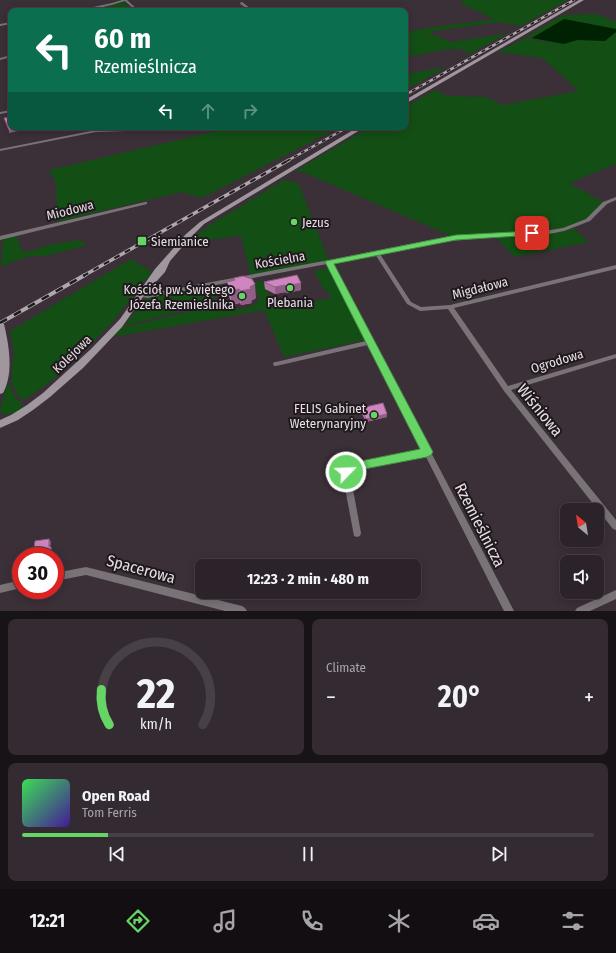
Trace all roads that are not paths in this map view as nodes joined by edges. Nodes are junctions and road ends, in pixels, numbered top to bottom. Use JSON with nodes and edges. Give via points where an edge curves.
{"nodes":[{"id":1,"x":125,"y":0,"type":"edge"},
{"id":2,"x":582,"y":0,"type":"edge"},
{"id":3,"x":241,"y":3,"type":"dead end"},
{"id":4,"x":89,"y":8,"type":"edge"},
{"id":5,"x":134,"y":8,"type":"edge"},
{"id":6,"x":248,"y":8,"type":"edge"},
{"id":7,"x":408,"y":100,"type":"edge"},
{"id":8,"x":127,"y":130,"type":"edge"},
{"id":9,"x":357,"y":130,"type":"edge"},
{"id":10,"x":0,"y":150,"type":"edge"},
{"id":11,"x":616,"y":198,"type":"edge"},
{"id":12,"x":144,"y":203,"type":"dead end"},
{"id":13,"x":0,"y":238,"type":"edge"},
{"id":14,"x":377,"y":252,"type":"junction"},
{"id":15,"x":329,"y":262,"type":"junction"},
{"id":16,"x":616,"y":267,"type":"edge"},
{"id":17,"x":141,"y":295,"type":"junction"},
{"id":18,"x":450,"y":307,"type":"junction"},
{"id":19,"x":0,"y":325,"type":"edge"},
{"id":20,"x":370,"y":342,"type":"junction"},
{"id":21,"x":616,"y":356,"type":"edge"},
{"id":22,"x":276,"y":364,"type":"dead end"},
{"id":23,"x":506,"y":389,"type":"junction"},
{"id":24,"x":0,"y":391,"type":"edge"},
{"id":25,"x":0,"y":424,"type":"edge"},
{"id":26,"x":427,"y":452,"type":"junction"},
{"id":27,"x":616,"y":526,"type":"edge"},
{"id":28,"x":357,"y":533,"type":"dead end"},
{"id":29,"x":64,"y":575,"type":"edge"},
{"id":30,"x":12,"y":586,"type":"edge"},
{"id":31,"x":0,"y":589,"type":"edge"},
{"id":32,"x":616,"y":594,"type":"edge"},
{"id":33,"x":242,"y":611,"type":"edge"},
{"id":34,"x":509,"y":611,"type":"edge"},
{"id":35,"x":580,"y":611,"type":"edge"}],
"edges":[{"from":1,"to":4,"type":"street"},
{"from":1,"to":5,"type":"street"},
{"from":2,"to":7,"type":"street"},
{"from":3,"to":6,"type":"street"},
{"from":8,"to":10,"type":"street","via":[[96,131]]},
{"from":9,"to":17,"type":"street","name":"Kolejowa","via":[[202,222],[181,242],[158,278]]},
{"from":11,"to":14,"type":"street","name":"Kościelna","via":[[605,203],[588,220],[551,232],[456,238]]},
{"from":12,"to":13,"type":"street","name":"Miodowa"},
{"from":14,"to":15,"type":"street","name":"Kościelna"},
{"from":14,"to":18,"type":"street","name":"Migdałowa","via":[[409,304],[420,309]]},
{"from":15,"to":17,"type":"street","name":"Kościelna","via":[[147,296]]},
{"from":15,"to":20,"type":"street","name":"Rzemieślnicza"},
{"from":16,"to":18,"type":"street","name":"Migdałowa"},
{"from":17,"to":25,"type":"street","name":"Kolejowa","via":[[108,337],[59,384],[28,408]]},
{"from":18,"to":23,"type":"street","name":"Wiśniowa"},
{"from":19,"to":24,"type":"street","via":[[5,360]]},
{"from":20,"to":22,"type":"street"},
{"from":20,"to":26,"type":"street","name":"Rzemieślnicza"},
{"from":21,"to":23,"type":"street","name":"Ogrodowa"},
{"from":23,"to":27,"type":"street","name":"Wiśniowa"},
{"from":26,"to":28,"type":"street","via":[[347,469]]},
{"from":26,"to":34,"type":"street","name":"Rzemieślnicza"},
{"from":29,"to":33,"type":"street","name":"Spacerowa","via":[[86,571]]},
{"from":30,"to":31,"type":"street"},
{"from":32,"to":35,"type":"street"}]}
